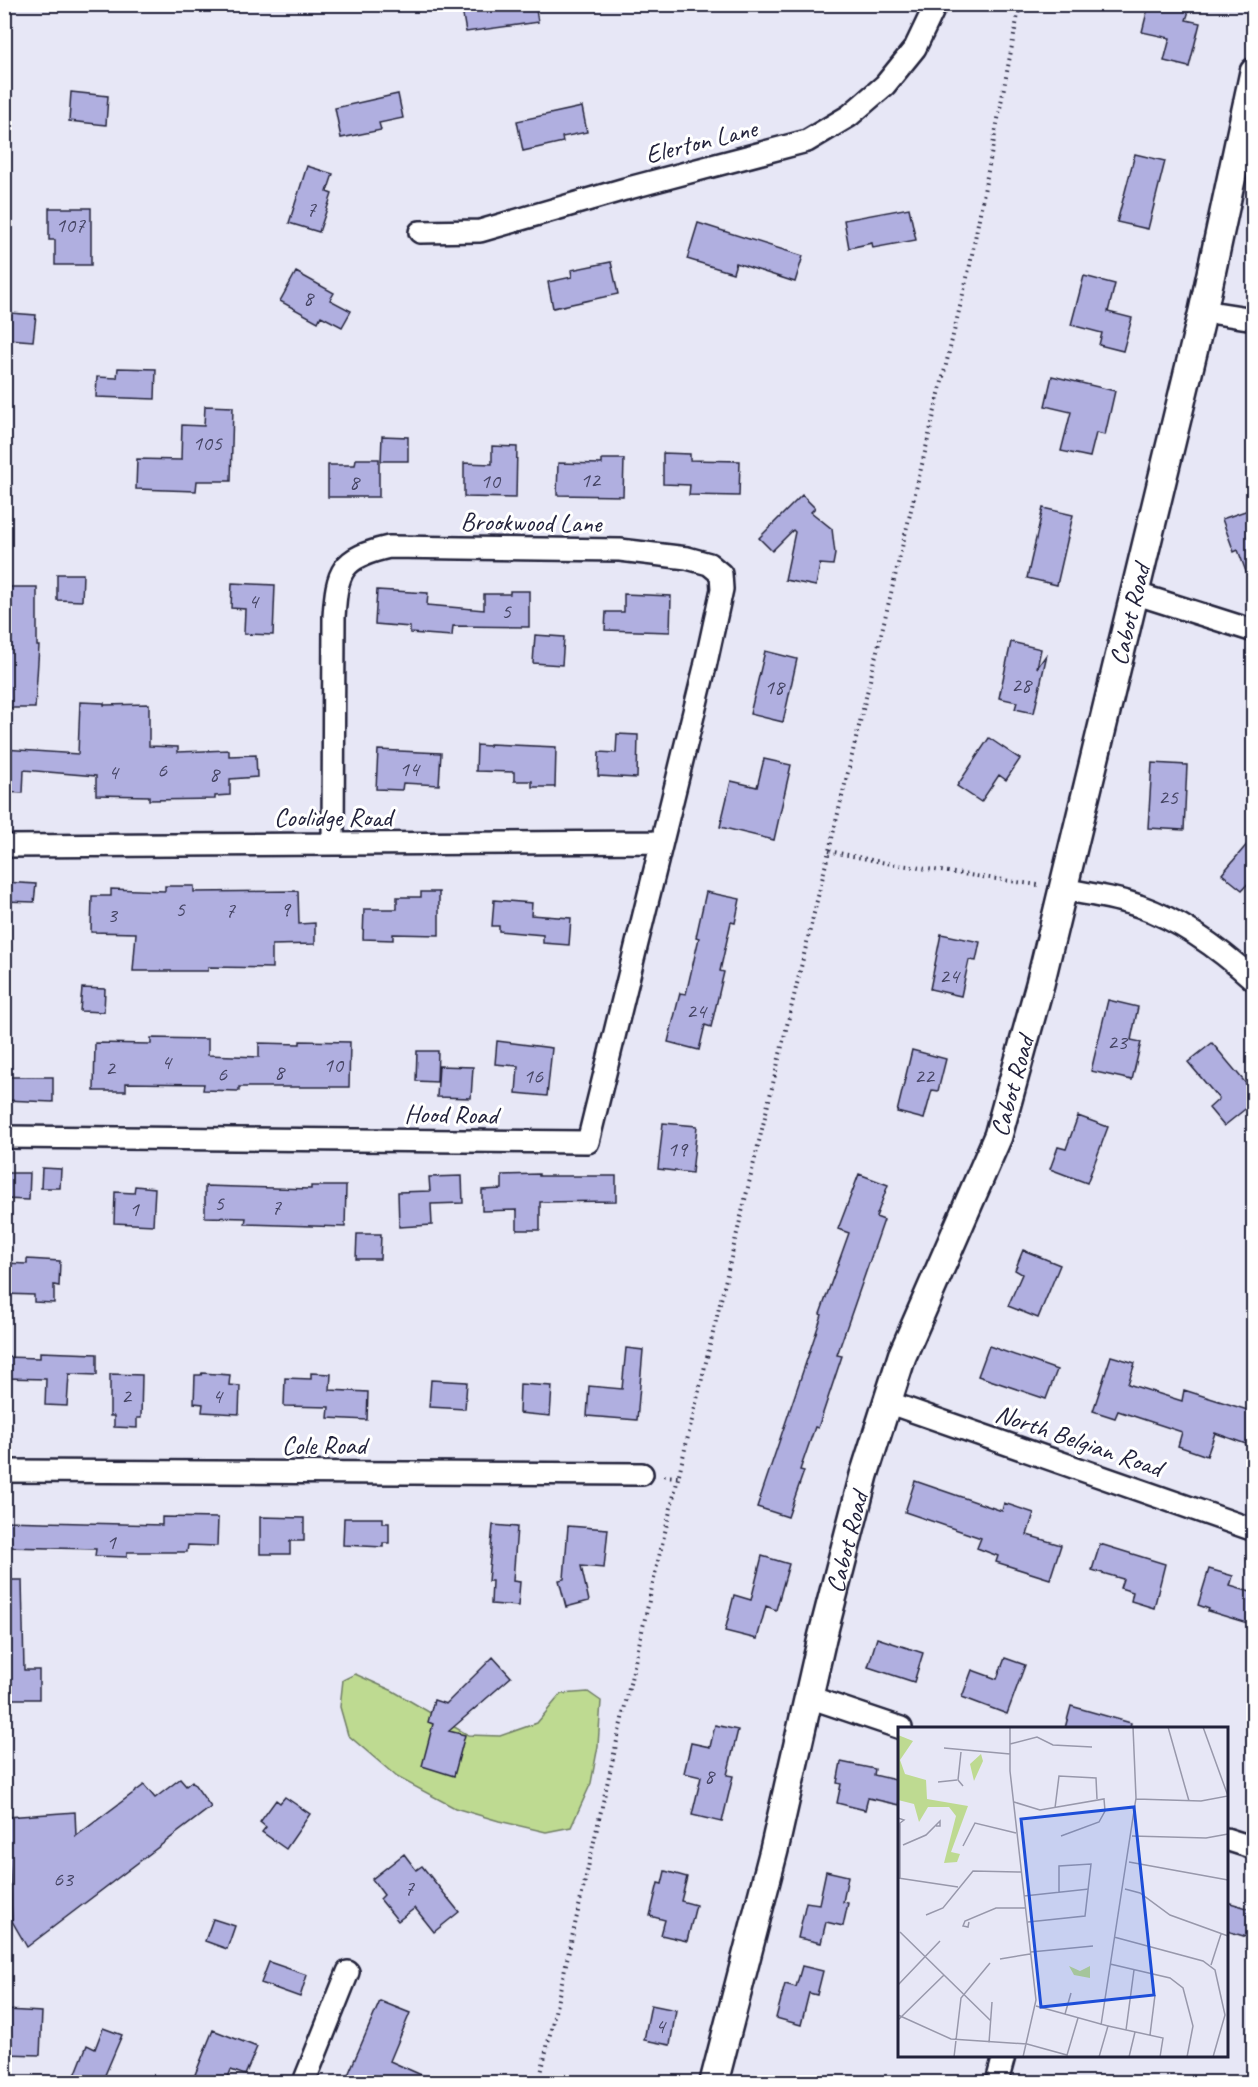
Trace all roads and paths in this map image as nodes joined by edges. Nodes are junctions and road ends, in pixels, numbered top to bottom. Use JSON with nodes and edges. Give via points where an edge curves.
{"nodes":[{"id":1,"x":936,"y":4,"type":"edge"},
{"id":2,"x":1020,"y":4,"type":"edge"},
{"id":3,"x":1254,"y":72,"type":"edge"},
{"id":4,"x":420,"y":232,"type":"dead end"},
{"id":5,"x":1203,"y":311,"type":"junction"},
{"id":6,"x":1254,"y":319,"type":"edge"},
{"id":7,"x":1134,"y":593,"type":"junction"},
{"id":8,"x":1254,"y":631,"type":"edge"},
{"id":9,"x":661,"y":842,"type":"junction"},
{"id":10,"x":333,"y":844,"type":"junction"},
{"id":11,"x":4,"y":846,"type":"edge"},
{"id":12,"x":829,"y":851,"type":"junction"},
{"id":13,"x":1062,"y":889,"type":"junction"},
{"id":14,"x":1254,"y":980,"type":"edge"},
{"id":15,"x":4,"y":1137,"type":"edge"},
{"id":16,"x":887,"y":1402,"type":"junction"},
{"id":17,"x":4,"y":1471,"type":"edge"},
{"id":18,"x":642,"y":1474,"type":"dead end"},
{"id":19,"x":1254,"y":1530,"type":"edge"},
{"id":20,"x":808,"y":1697,"type":"junction"},
{"id":21,"x":899,"y":1727,"type":"edge"},
{"id":22,"x":1228,"y":1839,"type":"edge"},
{"id":23,"x":1254,"y":1848,"type":"edge"},
{"id":24,"x":348,"y":1972,"type":"dead end"},
{"id":25,"x":1003,"y":2057,"type":"edge"},
{"id":26,"x":304,"y":2082,"type":"edge"},
{"id":27,"x":539,"y":2082,"type":"edge"},
{"id":28,"x":714,"y":2082,"type":"edge"},
{"id":29,"x":997,"y":2082,"type":"edge"}],
"edges":[{"from":1,"to":4,"type":"street","name":"Elerton Lane","via":[[915,48],[885,85],[849,116],[807,141],[480,231]]},
{"from":2,"to":12,"type":"path","via":[[970,265]]},
{"from":3,"to":5,"type":"street","name":"Cabot Road"},
{"from":5,"to":6,"type":"street"},
{"from":5,"to":7,"type":"street","name":"Cabot Road"},
{"from":7,"to":8,"type":"street"},
{"from":7,"to":13,"type":"street","name":"Cabot Road"},
{"from":9,"to":10,"type":"street","name":"Coolidge Road"},
{"from":9,"to":10,"type":"street","name":"Brookwood Lane","via":[[722,589],[721,574],[709,564],[687,558],[620,550],[389,547],[362,553],[347,565],[336,586]]},
{"from":9,"to":15,"type":"street","name":"Hood Road","via":[[588,1142]]},
{"from":10,"to":11,"type":"street","name":"Coolidge Road"},
{"from":12,"to":13,"type":"path"},
{"from":12,"to":27,"type":"path","via":[[659,1557]]},
{"from":13,"to":14,"type":"street","via":[[1138,905],[1223,952]]},
{"from":13,"to":16,"type":"street","name":"Cabot Road","via":[[998,1136],[902,1356]]},
{"from":16,"to":19,"type":"street","name":"North Belgian Road"},
{"from":16,"to":20,"type":"street","name":"Cabot Road","via":[[864,1475]]},
{"from":17,"to":18,"type":"street","name":"Cole Road"},
{"from":20,"to":21,"type":"street"},
{"from":20,"to":28,"type":"street","name":"Cabot Road","via":[[774,1850]]},
{"from":22,"to":23,"type":"street"},
{"from":24,"to":26,"type":"street"},
{"from":25,"to":29,"type":"street"}]}
